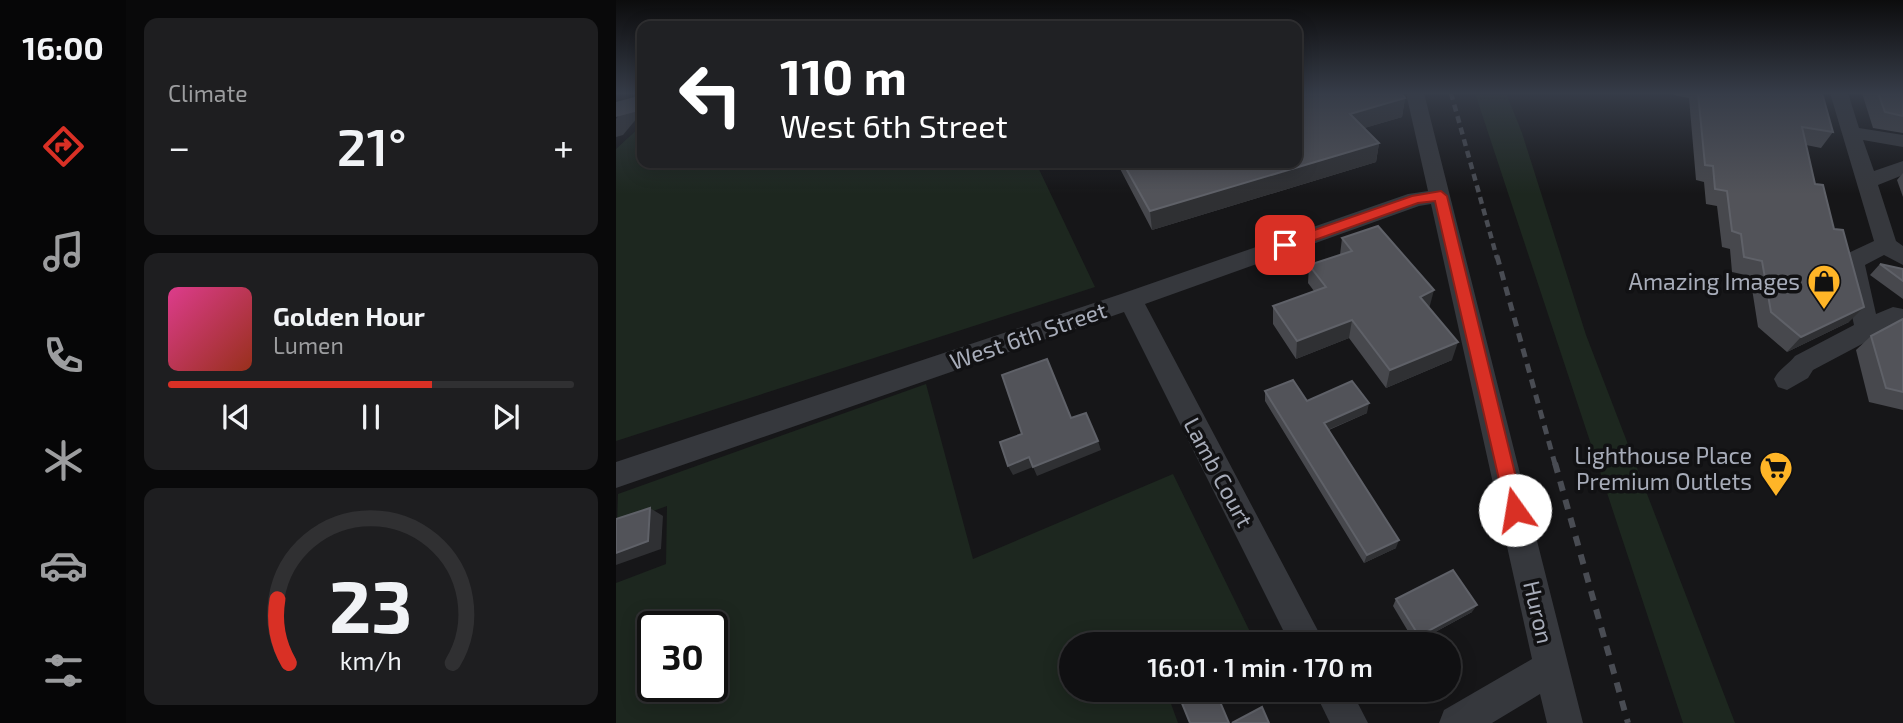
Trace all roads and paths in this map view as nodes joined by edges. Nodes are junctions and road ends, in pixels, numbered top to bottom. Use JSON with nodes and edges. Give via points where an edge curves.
{"nodes":[{"id":1,"x":1424,"y":127,"type":"edge"},
{"id":2,"x":1849,"y":127,"type":"edge"},
{"id":3,"x":1851,"y":132,"type":"junction"},
{"id":4,"x":1903,"y":141,"type":"edge"},
{"id":5,"x":1903,"y":167,"type":"edge"},
{"id":6,"x":1866,"y":182,"type":"junction"},
{"id":7,"x":1441,"y":196,"type":"junction"},
{"id":8,"x":1894,"y":251,"type":"edge"},
{"id":9,"x":1129,"y":300,"type":"junction"},
{"id":10,"x":1903,"y":318,"type":"edge"},
{"id":11,"x":1867,"y":329,"type":"junction"},
{"id":12,"x":1787,"y":379,"type":"dead end"},
{"id":13,"x":616,"y":475,"type":"edge"},
{"id":14,"x":1302,"y":632,"type":"edge"},
{"id":15,"x":1552,"y":667,"type":"junction"},
{"id":16,"x":1339,"y":702,"type":"edge"},
{"id":17,"x":1350,"y":723,"type":"edge"},
{"id":18,"x":1457,"y":723,"type":"edge"},
{"id":19,"x":1565,"y":723,"type":"edge"}],
"edges":[{"from":1,"to":7,"type":"street","name":"Huron"},
{"from":2,"to":3,"type":"street"},
{"from":3,"to":4,"type":"street"},
{"from":3,"to":6,"type":"street"},
{"from":5,"to":6,"type":"street"},
{"from":6,"to":8,"type":"street"},
{"from":7,"to":9,"type":"street","name":"West 6th Street","via":[[1416,199]]},
{"from":7,"to":15,"type":"street","name":"Huron"},
{"from":8,"to":11,"type":"street","via":[[1852,261]]},
{"from":9,"to":13,"type":"street","name":"West 6th Street"},
{"from":9,"to":14,"type":"street","name":"Lamb Court"},
{"from":10,"to":11,"type":"street","via":[[1893,316]]},
{"from":11,"to":12,"type":"street","via":[[1804,363]]},
{"from":15,"to":18,"type":"street"},
{"from":15,"to":19,"type":"street","name":"Huron"},
{"from":16,"to":17,"type":"street"}]}
